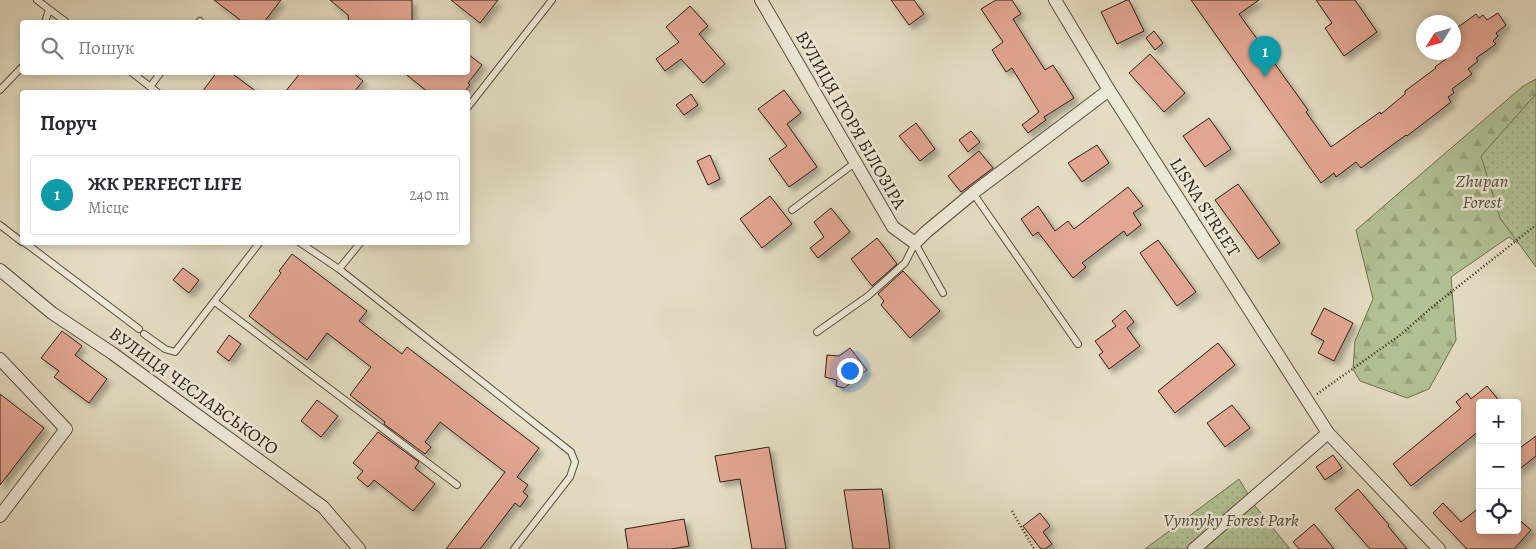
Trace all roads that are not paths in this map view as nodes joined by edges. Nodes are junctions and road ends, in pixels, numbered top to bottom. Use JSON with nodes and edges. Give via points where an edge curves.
{"nodes":[{"id":1,"x":37,"y":0,"type":"edge"},
{"id":2,"x":552,"y":0,"type":"edge"},
{"id":3,"x":761,"y":0,"type":"edge"},
{"id":4,"x":1055,"y":0,"type":"edge"},
{"id":5,"x":49,"y":10,"type":"junction"},
{"id":6,"x":45,"y":20,"type":"edge"},
{"id":7,"x":63,"y":20,"type":"edge"},
{"id":8,"x":20,"y":69,"type":"edge"},
{"id":9,"x":135,"y":75,"type":"edge"},
{"id":10,"x":159,"y":75,"type":"edge"},
{"id":11,"x":150,"y":87,"type":"junction"},
{"id":12,"x":0,"y":90,"type":"edge"},
{"id":13,"x":155,"y":90,"type":"edge"},
{"id":14,"x":1109,"y":90,"type":"junction"},
{"id":15,"x":470,"y":104,"type":"edge"},
{"id":16,"x":856,"y":162,"type":"junction"},
{"id":17,"x":973,"y":193,"type":"junction"},
{"id":18,"x":792,"y":210,"type":"dead end"},
{"id":19,"x":0,"y":225,"type":"edge"},
{"id":20,"x":20,"y":240,"type":"edge"},
{"id":21,"x":915,"y":243,"type":"junction"},
{"id":22,"x":27,"y":245,"type":"edge"},
{"id":23,"x":258,"y":245,"type":"edge"},
{"id":24,"x":304,"y":245,"type":"edge"},
{"id":25,"x":359,"y":245,"type":"edge"},
{"id":26,"x":340,"y":269,"type":"junction"},
{"id":27,"x":0,"y":270,"type":"edge"},
{"id":28,"x":943,"y":293,"type":"dead end"},
{"id":29,"x":215,"y":302,"type":"junction"},
{"id":30,"x":817,"y":332,"type":"dead end"},
{"id":31,"x":1078,"y":344,"type":"dead end"},
{"id":32,"x":0,"y":359,"type":"edge"},
{"id":33,"x":1328,"y":432,"type":"junction"},
{"id":34,"x":458,"y":485,"type":"dead end"},
{"id":35,"x":0,"y":516,"type":"edge"},
{"id":36,"x":359,"y":549,"type":"edge"},
{"id":37,"x":514,"y":549,"type":"edge"},
{"id":38,"x":1194,"y":549,"type":"edge"},
{"id":39,"x":1439,"y":549,"type":"edge"}],
"edges":[{"from":1,"to":5,"type":"lane"},
{"from":2,"to":15,"type":"lane"},
{"from":3,"to":16,"type":"street","name":"ВУЛИЦЯ ІГОРЯ БІЛОЗІРА"},
{"from":4,"to":14,"type":"street","name":"LISNA STREET"},
{"from":5,"to":6,"type":"lane"},
{"from":5,"to":7,"type":"lane"},
{"from":8,"to":12,"type":"lane"},
{"from":9,"to":11,"type":"lane"},
{"from":10,"to":11,"type":"lane"},
{"from":11,"to":13,"type":"lane"},
{"from":14,"to":17,"type":"street"},
{"from":14,"to":33,"type":"street","name":"LISNA STREET"},
{"from":16,"to":18,"type":"lane"},
{"from":16,"to":21,"type":"street","name":"ВУЛИЦЯ ІГОРЯ БІЛОЗІРА","via":[[893,227]]},
{"from":17,"to":21,"type":"street"},
{"from":17,"to":31,"type":"lane"},
{"from":19,"to":20,"type":"lane"},
{"from":21,"to":28,"type":"lane"},
{"from":21,"to":30,"type":"lane","via":[[905,263],[868,296]]},
{"from":22,"to":29,"type":"lane","via":[[165,349],[175,352]]},
{"from":23,"to":29,"type":"lane"},
{"from":24,"to":26,"type":"lane"},
{"from":25,"to":26,"type":"lane"},
{"from":26,"to":37,"type":"lane","via":[[571,452],[575,462],[570,477]]},
{"from":27,"to":36,"type":"street","name":"ВУЛИЦЯ ЧЕСЛАВСЬКОГО","via":[[52,313],[323,507]]},
{"from":29,"to":34,"type":"lane"},
{"from":32,"to":35,"type":"street","via":[[66,429]]},
{"from":33,"to":38,"type":"street"},
{"from":33,"to":39,"type":"street","name":"LISNA STREET"}]}
